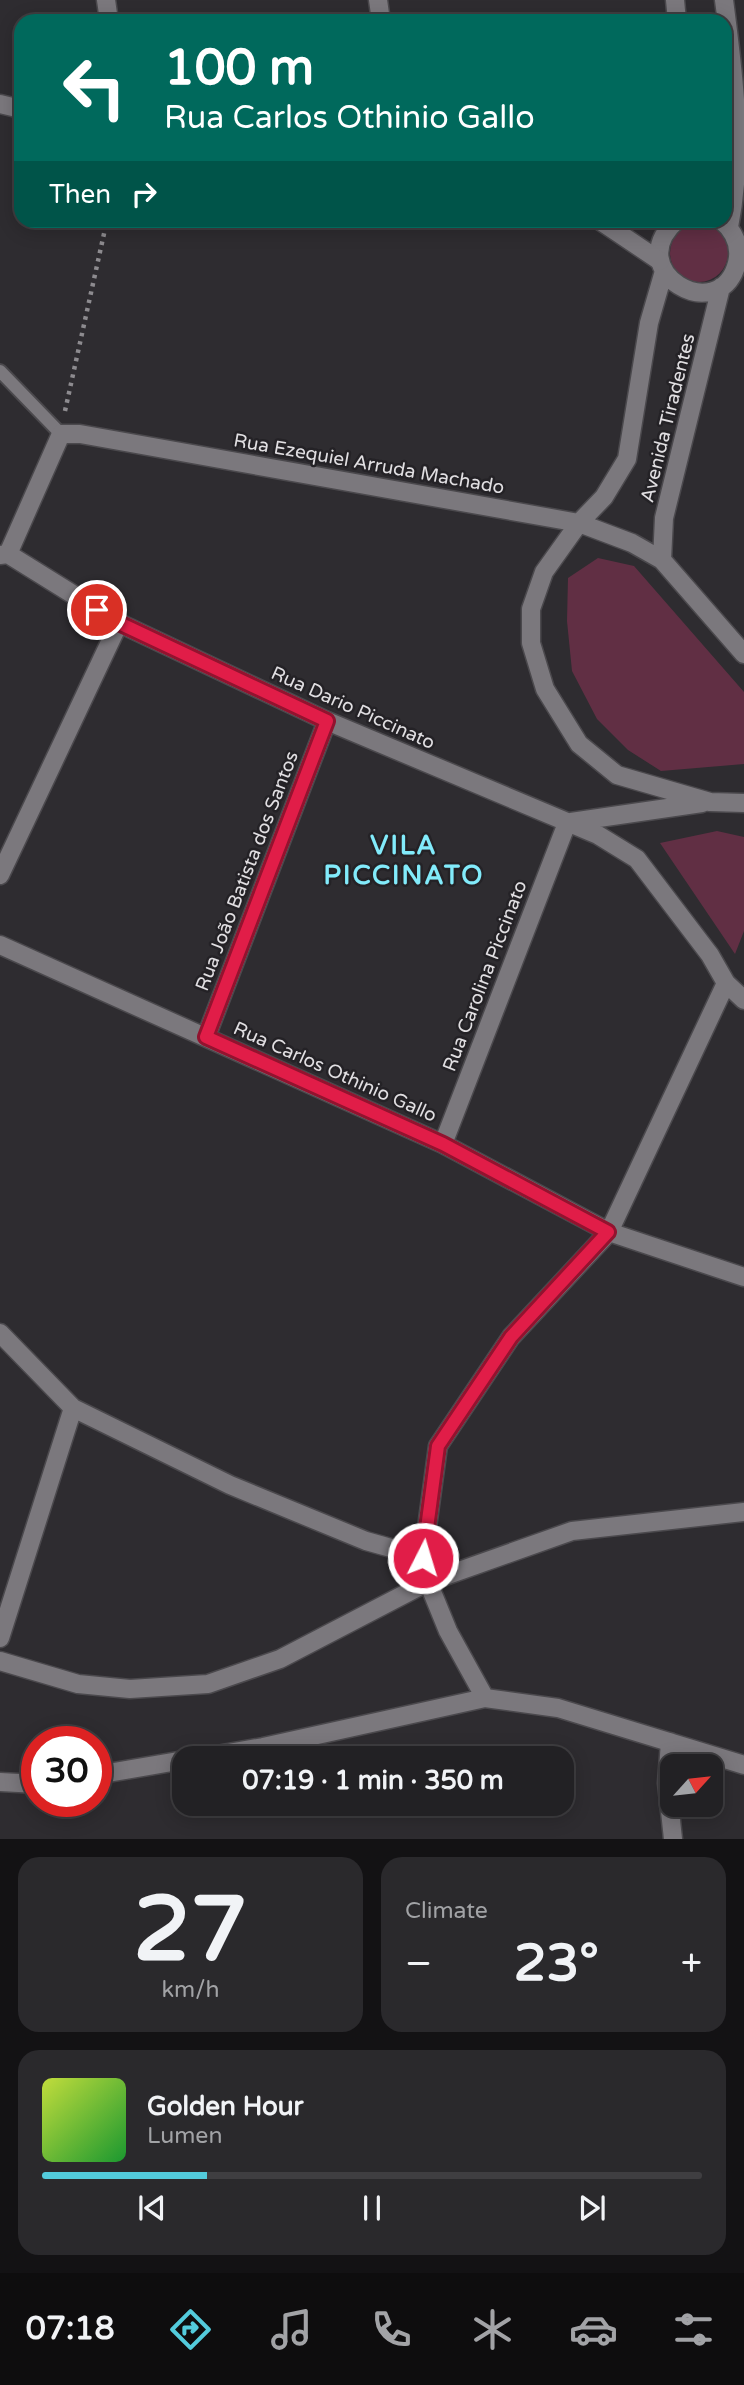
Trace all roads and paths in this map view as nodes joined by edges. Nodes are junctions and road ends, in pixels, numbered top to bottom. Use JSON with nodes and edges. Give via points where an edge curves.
{"nodes":[{"id":1,"x":732,"y":63,"type":"edge"},
{"id":2,"x":732,"y":200,"type":"edge"},
{"id":3,"x":105,"y":228,"type":"edge"},
{"id":4,"x":610,"y":228,"type":"edge"},
{"id":5,"x":668,"y":228,"type":"edge"},
{"id":6,"x":727,"y":228,"type":"edge"},
{"id":7,"x":741,"y":262,"type":"edge"},
{"id":8,"x":662,"y":266,"type":"junction"},
{"id":9,"x":721,"y":287,"type":"junction"},
{"id":10,"x":0,"y":371,"type":"edge"},
{"id":11,"x":61,"y":434,"type":"junction"},
{"id":12,"x":579,"y":523,"type":"junction"},
{"id":13,"x":4,"y":555,"type":"edge"},
{"id":14,"x":662,"y":560,"type":"junction"},
{"id":15,"x":119,"y":623,"type":"junction"},
{"id":16,"x":744,"y":654,"type":"edge"},
{"id":17,"x":327,"y":721,"type":"junction"},
{"id":18,"x":710,"y":802,"type":"junction"},
{"id":19,"x":744,"y":803,"type":"edge"},
{"id":20,"x":567,"y":823,"type":"junction"},
{"id":21,"x":0,"y":875,"type":"edge"},
{"id":22,"x":0,"y":945,"type":"edge"},
{"id":23,"x":726,"y":983,"type":"junction"},
{"id":24,"x":744,"y":1000,"type":"edge"},
{"id":25,"x":206,"y":1037,"type":"junction"},
{"id":26,"x":443,"y":1144,"type":"junction"},
{"id":27,"x":608,"y":1232,"type":"junction"},
{"id":28,"x":744,"y":1277,"type":"edge"},
{"id":29,"x":0,"y":1333,"type":"edge"},
{"id":30,"x":73,"y":1408,"type":"junction"},
{"id":31,"x":744,"y":1513,"type":"edge"},
{"id":32,"x":423,"y":1558,"type":"junction"},
{"id":33,"x":428,"y":1582,"type":"junction"},
{"id":34,"x":0,"y":1638,"type":"edge"},
{"id":35,"x":0,"y":1661,"type":"edge"},
{"id":36,"x":485,"y":1698,"type":"junction"},
{"id":37,"x":670,"y":1742,"type":"junction"},
{"id":38,"x":268,"y":1746,"type":"edge"},
{"id":39,"x":172,"y":1762,"type":"edge"},
{"id":40,"x":744,"y":1765,"type":"edge"},
{"id":41,"x":112,"y":1772,"type":"edge"},
{"id":42,"x":0,"y":1782,"type":"edge"},
{"id":43,"x":21,"y":1783,"type":"edge"},
{"id":44,"x":673,"y":1839,"type":"edge"}],
"edges":[{"from":1,"to":2,"type":"street","via":[[740,172]]},
{"from":3,"to":11,"type":"path"},
{"from":4,"to":8,"type":"street"},
{"from":5,"to":8,"type":"street","name":"Avenida Tiradentes","via":[[660,246]]},
{"from":6,"to":7,"type":"street"},
{"from":7,"to":9,"type":"street","name":"Avenida Tiradentes"},
{"from":8,"to":9,"type":"street","via":[[672,282],[696,293]]},
{"from":8,"to":12,"type":"street","name":"Avenida Tiradentes","via":[[627,459],[604,497]]},
{"from":9,"to":14,"type":"street","name":"Avenida Tiradentes","via":[[664,518]]},
{"from":10,"to":11,"type":"lane"},
{"from":11,"to":12,"type":"street","name":"Rua Ezequiel Arruda Machado"},
{"from":11,"to":13,"type":"street"},
{"from":12,"to":14,"type":"street","name":"Rua Ezequiel Arruda Machado","via":[[632,542]]},
{"from":12,"to":18,"type":"street","name":"Avenida Tiradentes","via":[[544,572],[531,608],[531,643],[545,689],[579,744],[617,775]]},
{"from":13,"to":15,"type":"street","name":"Rua Dario Piccinato"},
{"from":14,"to":16,"type":"street","name":"Rua Ezequiel Arruda Machado"},
{"from":15,"to":17,"type":"street","name":"Rua Dario Piccinato"},
{"from":15,"to":21,"type":"street"},
{"from":17,"to":20,"type":"street","name":"Rua Dario Piccinato"},
{"from":17,"to":25,"type":"street","name":"Rua João Batista dos Santos"},
{"from":18,"to":19,"type":"street"},
{"from":18,"to":20,"type":"street"},
{"from":20,"to":23,"type":"street","name":"Rua Dario Piccinato","via":[[598,835],[637,859]]},
{"from":20,"to":26,"type":"street","name":"Rua Carolina Piccinato"},
{"from":22,"to":25,"type":"street","name":"Rua Carlos Othinio Gallo"},
{"from":23,"to":24,"type":"street","name":"Rua Dario Piccinato"},
{"from":23,"to":27,"type":"street"},
{"from":25,"to":26,"type":"street","name":"Rua Carlos Othinio Gallo"},
{"from":26,"to":27,"type":"street","name":"Rua Carlos Othinio Gallo"},
{"from":27,"to":28,"type":"street","name":"Rua Carlos Othinio Gallo"},
{"from":27,"to":32,"type":"street","via":[[511,1337],[438,1446]]},
{"from":29,"to":30,"type":"street"},
{"from":30,"to":32,"type":"street","via":[[230,1485],[366,1541]]},
{"from":30,"to":34,"type":"street"},
{"from":31,"to":33,"type":"street","via":[[572,1531]]},
{"from":32,"to":33,"type":"street"},
{"from":33,"to":35,"type":"street","via":[[280,1659],[208,1684],[130,1689],[78,1684]]},
{"from":33,"to":36,"type":"street","via":[[448,1631]]},
{"from":36,"to":37,"type":"street","via":[[558,1707]]},
{"from":36,"to":38,"type":"street"},
{"from":37,"to":40,"type":"street"},
{"from":37,"to":44,"type":"street","via":[[667,1783]]},
{"from":39,"to":41,"type":"street"},
{"from":42,"to":43,"type":"street"}]}
